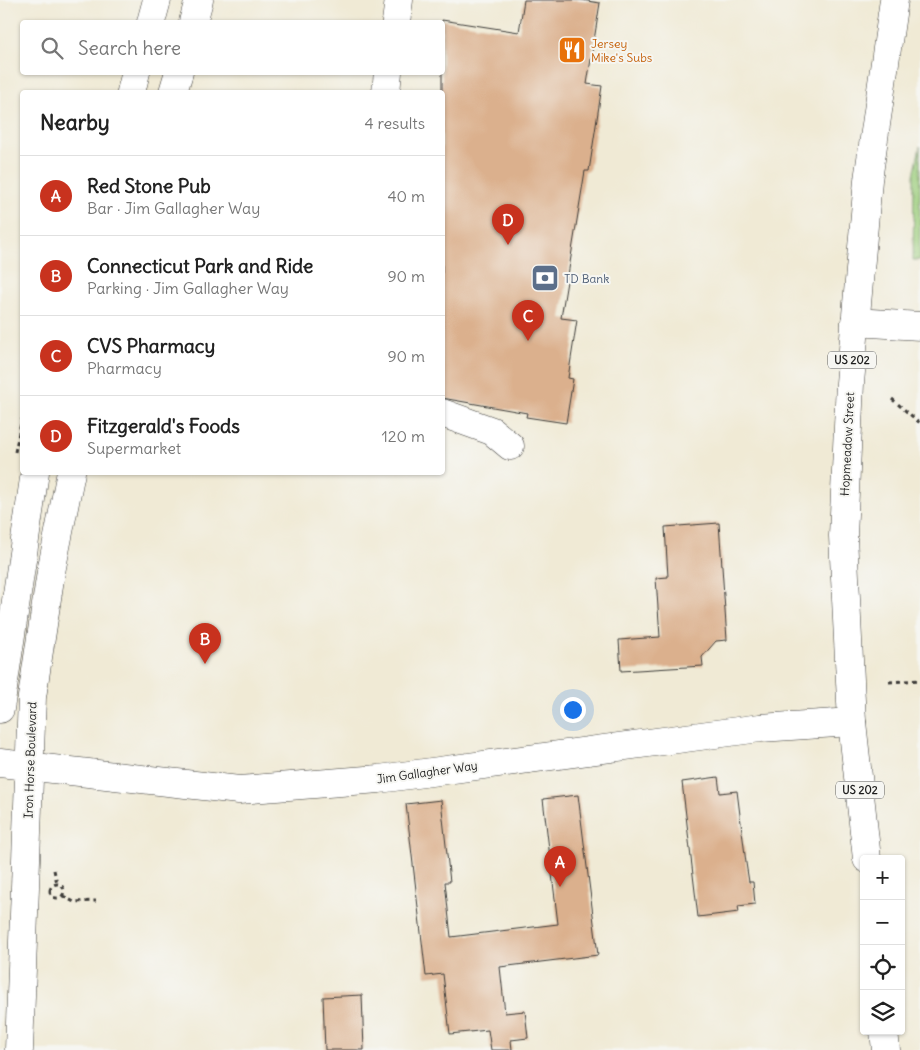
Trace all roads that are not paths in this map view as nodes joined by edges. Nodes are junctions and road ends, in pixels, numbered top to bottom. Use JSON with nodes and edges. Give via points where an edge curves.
{"nodes":[{"id":1,"x":157,"y":0,"type":"edge"},
{"id":2,"x":199,"y":0,"type":"edge"},
{"id":3,"x":399,"y":0,"type":"edge"},
{"id":4,"x":894,"y":0,"type":"edge"},
{"id":5,"x":152,"y":20,"type":"edge"},
{"id":6,"x":194,"y":20,"type":"edge"},
{"id":7,"x":396,"y":20,"type":"edge"},
{"id":8,"x":135,"y":75,"type":"edge"},
{"id":9,"x":178,"y":75,"type":"edge"},
{"id":10,"x":388,"y":75,"type":"edge"},
{"id":11,"x":132,"y":90,"type":"edge"},
{"id":12,"x":174,"y":90,"type":"edge"},
{"id":13,"x":386,"y":90,"type":"edge"},
{"id":14,"x":855,"y":322,"type":"junction"},
{"id":15,"x":920,"y":326,"type":"edge"},
{"id":16,"x":445,"y":415,"type":"edge"},
{"id":17,"x":510,"y":446,"type":"dead end"},
{"id":18,"x":36,"y":475,"type":"edge"},
{"id":19,"x":70,"y":475,"type":"edge"},
{"id":20,"x":0,"y":709,"type":"edge"},
{"id":21,"x":852,"y":722,"type":"junction"},
{"id":22,"x":0,"y":763,"type":"edge"},
{"id":23,"x":30,"y":766,"type":"junction"},
{"id":24,"x":867,"y":855,"type":"edge"},
{"id":25,"x":884,"y":1035,"type":"edge"},
{"id":26,"x":19,"y":1050,"type":"edge"},
{"id":27,"x":886,"y":1050,"type":"edge"}],
"edges":[{"from":1,"to":5,"type":"main road"},
{"from":2,"to":6,"type":"main road"},
{"from":3,"to":7,"type":"main road"},
{"from":4,"to":14,"type":"main road","name":"Hopmeadow Street","number":"US 202","via":[[868,180]]},
{"from":8,"to":11,"type":"main road"},
{"from":9,"to":12,"type":"main road"},
{"from":10,"to":13,"type":"main road"},
{"from":14,"to":15,"type":"main road"},
{"from":14,"to":21,"type":"main road","name":"Hopmeadow Street","number":"US 202","via":[[843,536]]},
{"from":16,"to":17,"type":"main road","via":[[492,431]]},
{"from":18,"to":20,"type":"main road"},
{"from":19,"to":23,"type":"main road","name":"Iron Horse Boulevard","via":[[51,572],[32,697]]},
{"from":21,"to":23,"type":"main road","name":"Jim Gallagher Way","via":[[760,728],[379,779],[239,790]]},
{"from":21,"to":24,"type":"main road","name":"Hopmeadow Street","number":"US 202"},
{"from":22,"to":23,"type":"main road","name":"Jim Gallagher Way"},
{"from":23,"to":26,"type":"main road","name":"Iron Horse Boulevard"},
{"from":25,"to":27,"type":"main road"}]}
